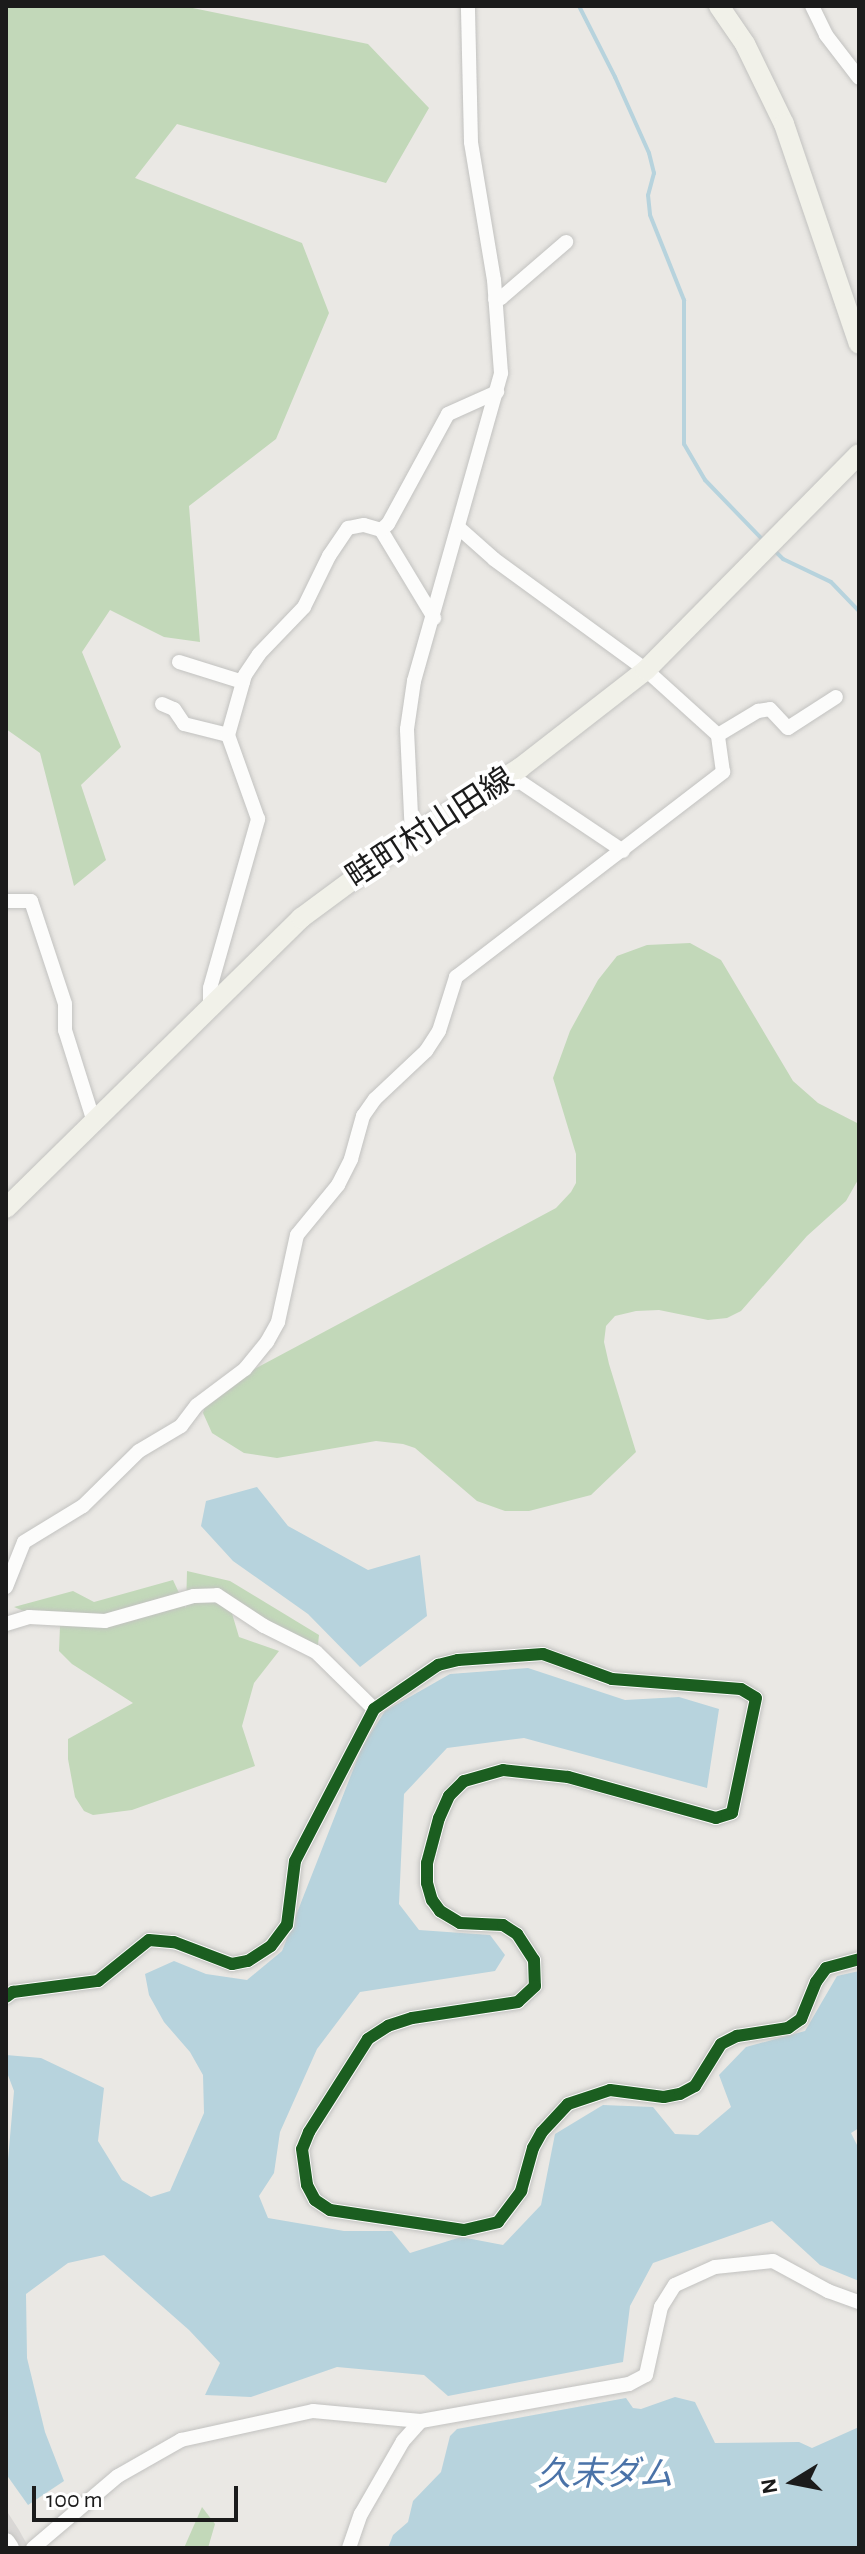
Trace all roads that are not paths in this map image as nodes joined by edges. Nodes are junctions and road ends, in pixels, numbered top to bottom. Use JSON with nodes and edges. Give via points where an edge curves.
{"nodes":[{"id":1,"x":468,"y":6,"type":"edge"},
{"id":2,"x":719,"y":6,"type":"edge"},
{"id":3,"x":812,"y":6,"type":"edge"},
{"id":4,"x":859,"y":78,"type":"edge"},
{"id":5,"x":566,"y":242,"type":"dead end"},
{"id":6,"x":495,"y":299,"type":"junction"},
{"id":7,"x":859,"y":344,"type":"edge"},
{"id":8,"x":497,"y":392,"type":"junction"},
{"id":9,"x":859,"y":454,"type":"edge"},
{"id":10,"x":459,"y":528,"type":"junction"},
{"id":11,"x":381,"y":530,"type":"junction"},
{"id":12,"x":434,"y":618,"type":"junction"},
{"id":13,"x":179,"y":662,"type":"dead end"},
{"id":14,"x":646,"y":670,"type":"junction"},
{"id":15,"x":243,"y":682,"type":"junction"},
{"id":16,"x":836,"y":697,"type":"dead end"},
{"id":17,"x":162,"y":704,"type":"dead end"},
{"id":18,"x":228,"y":735,"type":"junction"},
{"id":19,"x":718,"y":735,"type":"junction"},
{"id":20,"x":510,"y":775,"type":"junction"},
{"id":21,"x":412,"y":836,"type":"junction"},
{"id":22,"x":623,"y":851,"type":"junction"},
{"id":23,"x":6,"y":901,"type":"edge"},
{"id":24,"x":210,"y":1003,"type":"junction"},
{"id":25,"x":94,"y":1122,"type":"junction"},
{"id":26,"x":6,"y":1208,"type":"edge"},
{"id":27,"x":6,"y":1587,"type":"edge"},
{"id":28,"x":6,"y":1624,"type":"edge"},
{"id":29,"x":374,"y":1709,"type":"junction"},
{"id":30,"x":859,"y":1959,"type":"edge"},
{"id":31,"x":6,"y":1997,"type":"edge"},
{"id":32,"x":859,"y":2302,"type":"edge"},
{"id":33,"x":421,"y":2421,"type":"junction"},
{"id":34,"x":6,"y":2542,"type":"edge"},
{"id":35,"x":10,"y":2548,"type":"edge"},
{"id":36,"x":33,"y":2548,"type":"edge"},
{"id":37,"x":349,"y":2548,"type":"edge"}],
"edges":[{"from":1,"to":6,"type":"street","via":[[471,142]]},
{"from":2,"to":7,"type":"main road","via":[[745,44],[784,124]]},
{"from":3,"to":4,"type":"street","via":[[826,35]]},
{"from":5,"to":6,"type":"street"},
{"from":6,"to":8,"type":"street","via":[[502,356]]},
{"from":8,"to":10,"type":"street"},
{"from":8,"to":11,"type":"street","via":[[448,414],[399,507]]},
{"from":9,"to":14,"type":"main road","name":"畦町村山田線"},
{"from":10,"to":12,"type":"street"},
{"from":10,"to":14,"type":"street"},
{"from":11,"to":12,"type":"street"},
{"from":11,"to":15,"type":"street","via":[[348,528],[304,607],[259,654]]},
{"from":12,"to":21,"type":"street","via":[[414,681],[407,729]]},
{"from":13,"to":15,"type":"street"},
{"from":14,"to":19,"type":"street"},
{"from":14,"to":20,"type":"main road","name":"畦町村山田線"},
{"from":15,"to":18,"type":"street"},
{"from":16,"to":19,"type":"street","via":[[788,728],[770,709]]},
{"from":17,"to":18,"type":"street","via":[[174,709],[184,724]]},
{"from":18,"to":24,"type":"street","via":[[258,819]]},
{"from":19,"to":22,"type":"street","via":[[723,772]]},
{"from":20,"to":21,"type":"main road","name":"畦町村山田線"},
{"from":20,"to":22,"type":"street"},
{"from":21,"to":24,"type":"main road","name":"畦町村山田線","via":[[301,918]]},
{"from":22,"to":27,"type":"street","via":[[456,977],[439,1031],[363,1116],[338,1185],[297,1235],[278,1322],[267,1342],[181,1426],[139,1451],[83,1506],[24,1542]]},
{"from":23,"to":25,"type":"street","via":[[31,901],[62,994],[65,1030]]},
{"from":24,"to":25,"type":"main road","name":"畦町村山田線"},
{"from":25,"to":26,"type":"main road","name":"畦町村山田線"},
{"from":28,"to":29,"type":"street","via":[[29,1617],[105,1621],[194,1596],[217,1595],[316,1652]]},
{"from":29,"to":30,"type":"street","via":[[438,1665],[543,1654],[612,1679],[741,1689],[756,1698],[732,1813],[716,1818],[568,1777],[503,1770],[464,1781],[449,1796],[427,1863],[432,1900],[460,1923],[503,1925],[517,1934],[534,1960],[535,1986],[518,2002],[412,2018],[368,2039],[302,2149],[307,2185],[315,2200],[330,2210],[464,2230],[498,2222],[521,2191],[542,2132],[568,2104],[610,2090],[680,2094],[695,2086],[721,2044],[737,2036],[788,2028],[801,2019],[826,1968]]},
{"from":29,"to":31,"type":"street","via":[[295,1861],[287,1925],[271,1946],[232,1964],[174,1942],[149,1940],[98,1981]]},
{"from":32,"to":33,"type":"street","via":[[773,2261],[715,2267],[675,2285],[661,2307],[646,2375],[629,2384]]},
{"from":33,"to":36,"type":"street","via":[[313,2411],[181,2440],[118,2476]]},
{"from":33,"to":37,"type":"street","via":[[403,2441],[361,2514]]},
{"from":34,"to":35,"type":"street"}]}
